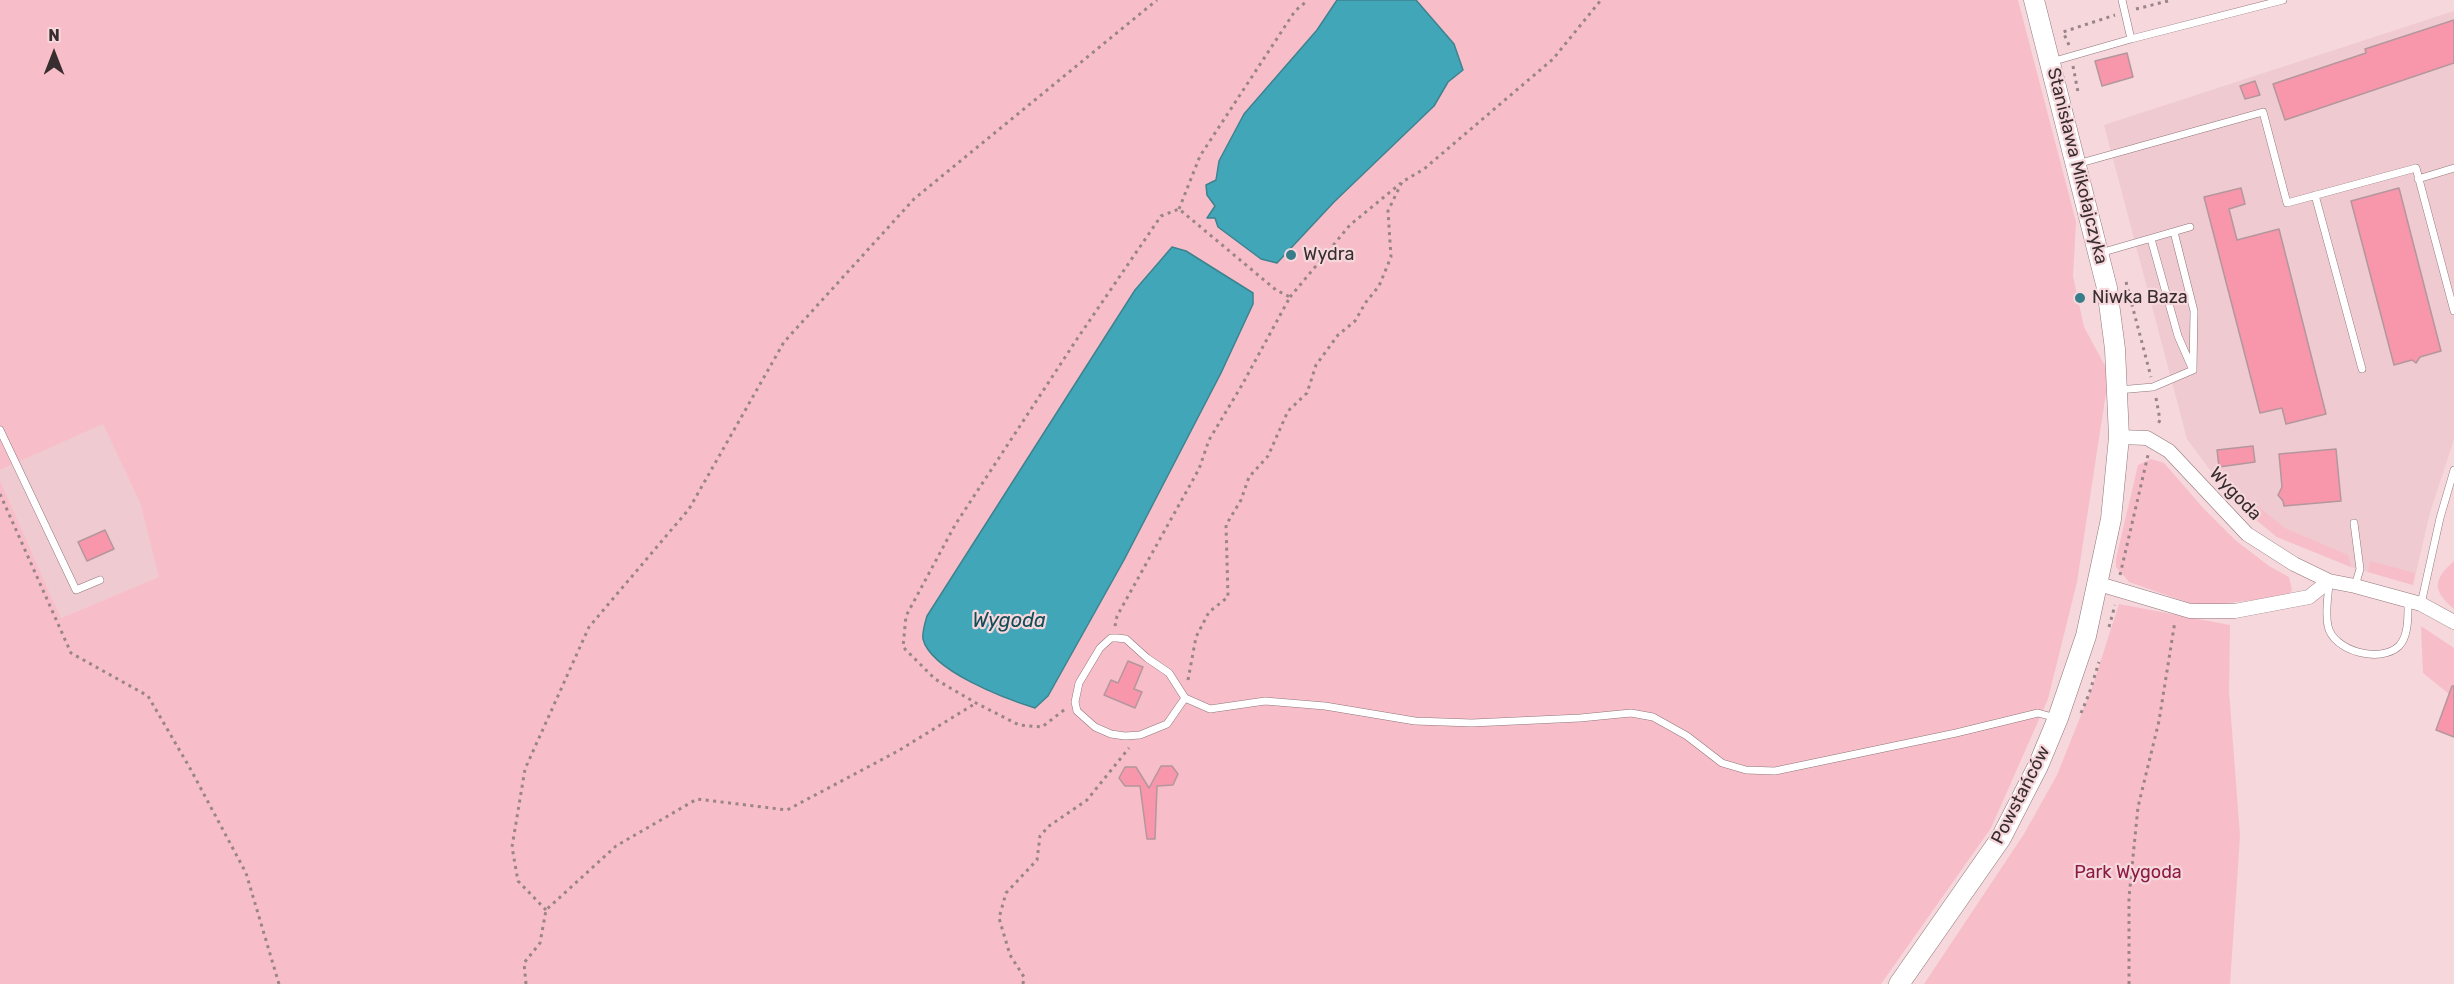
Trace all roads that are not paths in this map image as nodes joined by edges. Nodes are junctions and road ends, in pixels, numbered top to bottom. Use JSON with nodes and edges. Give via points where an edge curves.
{"nodes":[{"id":1,"x":2034,"y":0,"type":"edge"},
{"id":2,"x":2122,"y":0,"type":"edge"},
{"id":3,"x":2283,"y":0,"type":"edge"},
{"id":4,"x":2131,"y":39,"type":"junction"},
{"id":5,"x":2051,"y":62,"type":"junction"},
{"id":6,"x":2078,"y":164,"type":"junction"},
{"id":7,"x":2454,"y":168,"type":"edge"},
{"id":8,"x":2418,"y":179,"type":"junction"},
{"id":9,"x":2315,"y":195,"type":"junction"},
{"id":10,"x":2190,"y":228,"type":"dead end"},
{"id":11,"x":2174,"y":232,"type":"junction"},
{"id":12,"x":2151,"y":239,"type":"junction"},
{"id":13,"x":2109,"y":251,"type":"junction"},
{"id":14,"x":2454,"y":311,"type":"edge"},
{"id":15,"x":2362,"y":369,"type":"dead end"},
{"id":16,"x":2193,"y":370,"type":"junction"},
{"id":17,"x":2118,"y":390,"type":"junction"},
{"id":18,"x":0,"y":430,"type":"edge"},
{"id":19,"x":2119,"y":437,"type":"junction"},
{"id":20,"x":2454,"y":470,"type":"edge"},
{"id":21,"x":2354,"y":523,"type":"dead end"},
{"id":22,"x":100,"y":579,"type":"dead end"},
{"id":23,"x":2329,"y":581,"type":"junction"},
{"id":24,"x":2099,"y":584,"type":"junction"},
{"id":25,"x":2355,"y":585,"type":"junction"},
{"id":26,"x":2415,"y":602,"type":"junction"},
{"id":27,"x":2454,"y":622,"type":"edge"},
{"id":28,"x":1185,"y":698,"type":"junction"},
{"id":29,"x":2058,"y":718,"type":"junction"},
{"id":30,"x":1899,"y":984,"type":"edge"}],
"edges":[{"from":1,"to":5,"type":"street","name":"Stanisława Mikołajczyka"},
{"from":2,"to":4,"type":"lane"},
{"from":3,"to":4,"type":"lane"},
{"from":4,"to":5,"type":"lane"},
{"from":5,"to":6,"type":"street","name":"Stanisława Mikołajczyka"},
{"from":6,"to":9,"type":"lane","via":[[2263,112],[2288,203]]},
{"from":6,"to":13,"type":"street","name":"Stanisława Mikołajczyka"},
{"from":7,"to":8,"type":"lane"},
{"from":8,"to":9,"type":"lane","via":[[2416,168]]},
{"from":8,"to":14,"type":"lane"},
{"from":9,"to":15,"type":"lane"},
{"from":10,"to":11,"type":"lane"},
{"from":11,"to":12,"type":"lane"},
{"from":11,"to":16,"type":"lane","via":[[2194,311]]},
{"from":12,"to":13,"type":"lane"},
{"from":12,"to":16,"type":"lane","via":[[2178,336]]},
{"from":13,"to":17,"type":"street","name":"Stanisława Mikołajczyka","via":[[2107,288]]},
{"from":16,"to":17,"type":"lane","via":[[2153,387]]},
{"from":17,"to":19,"type":"street","name":"Stanisława Mikołajczyka"},
{"from":18,"to":22,"type":"lane","via":[[76,590]]},
{"from":19,"to":23,"type":"street","name":"Wygoda","via":[[2147,438],[2169,451],[2247,534]]},
{"from":19,"to":24,"type":"street","name":"Stanisława Mikołajczyka","via":[[2111,519]]},
{"from":20,"to":26,"type":"lane"},
{"from":21,"to":25,"type":"lane","via":[[2360,569]]},
{"from":23,"to":24,"type":"street","via":[[2309,597],[2235,611],[2190,611]]},
{"from":23,"to":25,"type":"street","name":"Wygoda"},
{"from":23,"to":26,"type":"lane","via":[[2328,626],[2333,638],[2354,651],[2382,655],[2399,646]]},
{"from":24,"to":29,"type":"street","name":"Powstańców"},
{"from":25,"to":26,"type":"street","name":"Wygoda"},
{"from":26,"to":27,"type":"street","name":"Wygoda"},
{"from":28,"to":28,"type":"lane","via":[[1167,724],[1140,735],[1111,734],[1095,727],[1077,711],[1076,702],[1079,683],[1090,663],[1112,638],[1126,639],[1169,673]]},
{"from":28,"to":29,"type":"lane","via":[[1210,709],[1265,701],[1415,721],[1472,723],[1631,713],[1653,717],[1722,763],[1746,770],[1775,771],[2038,713]]},
{"from":29,"to":30,"type":"street","name":"Powstańców","via":[[2001,838]]}]}
